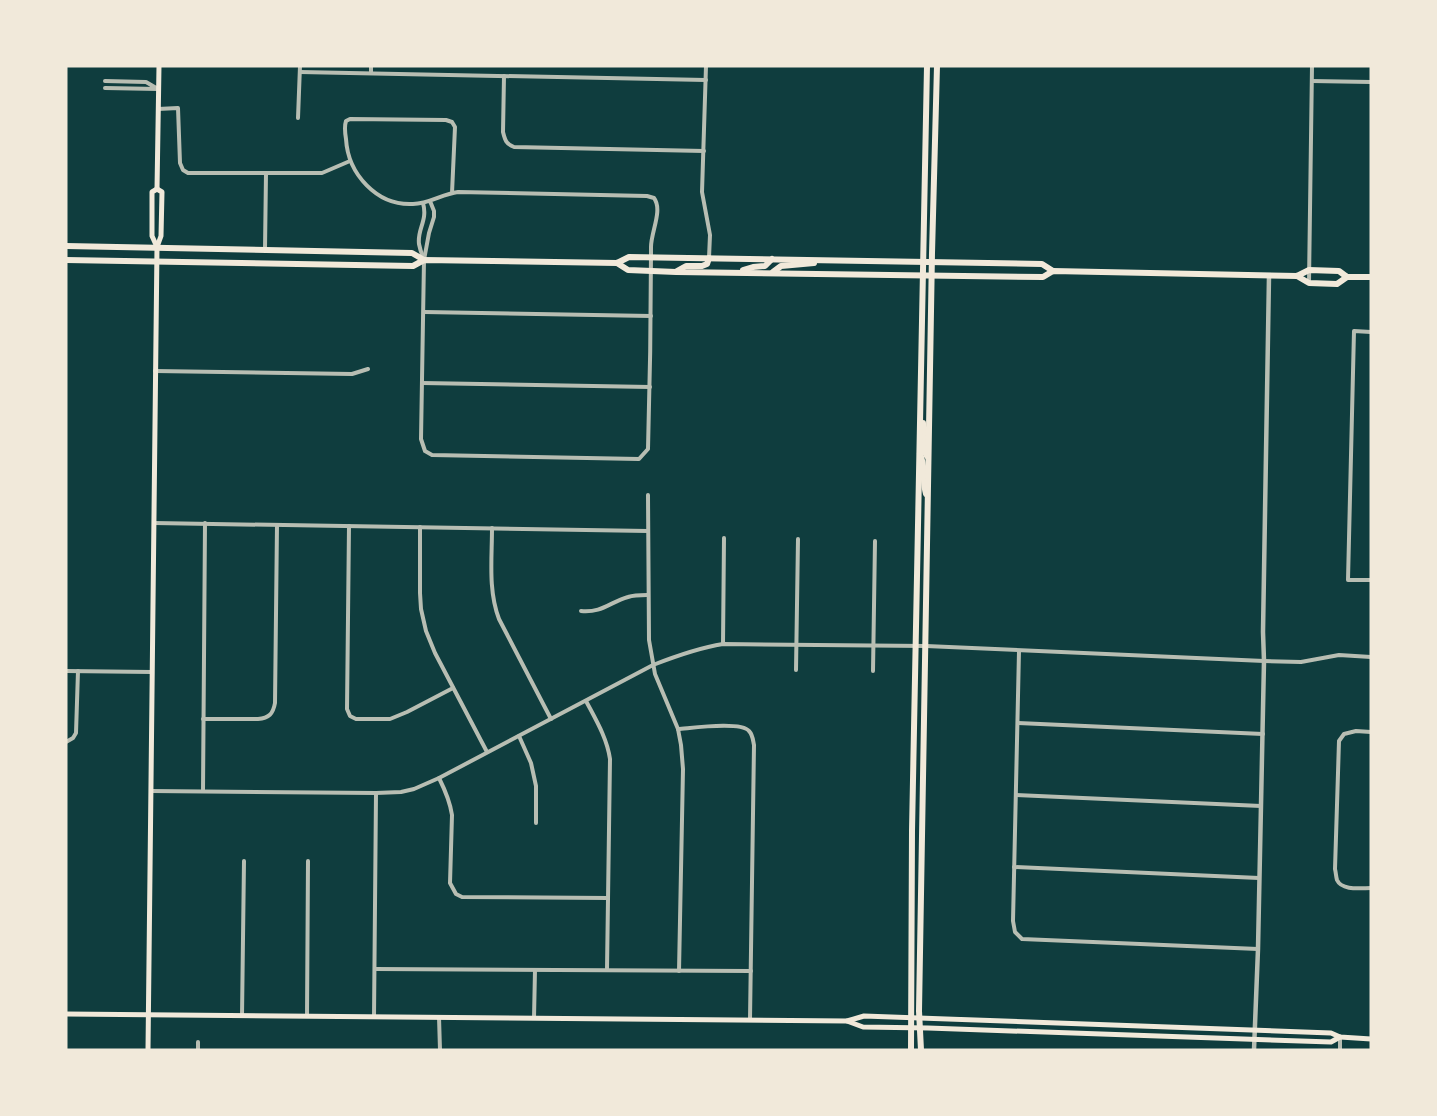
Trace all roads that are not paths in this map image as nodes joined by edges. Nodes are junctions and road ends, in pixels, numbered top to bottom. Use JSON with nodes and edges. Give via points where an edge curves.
{"nodes":[{"id":1,"x":159,"y":66,"type":"edge"},
{"id":2,"x":300,"y":66,"type":"edge"},
{"id":3,"x":371,"y":66,"type":"edge"},
{"id":4,"x":706,"y":66,"type":"edge"},
{"id":5,"x":927,"y":66,"type":"edge"},
{"id":6,"x":937,"y":66,"type":"edge"},
{"id":7,"x":1312,"y":66,"type":"edge"},
{"id":8,"x":300,"y":72,"type":"junction"},
{"id":9,"x":371,"y":73,"type":"junction"},
{"id":10,"x":504,"y":76,"type":"junction"},
{"id":11,"x":706,"y":80,"type":"junction"},
{"id":12,"x":105,"y":81,"type":"dead end"},
{"id":13,"x":1312,"y":81,"type":"junction"},
{"id":14,"x":1371,"y":82,"type":"edge"},
{"id":15,"x":926,"y":83,"type":"junction"},
{"id":16,"x":937,"y":84,"type":"junction"},
{"id":17,"x":105,"y":88,"type":"dead end"},
{"id":18,"x":158,"y":89,"type":"junction"},
{"id":19,"x":158,"y":109,"type":"junction"},
{"id":20,"x":298,"y":118,"type":"dead end"},
{"id":21,"x":704,"y":151,"type":"junction"},
{"id":22,"x":350,"y":161,"type":"junction"},
{"id":23,"x":266,"y":173,"type":"junction"},
{"id":24,"x":157,"y":189,"type":"junction"},
{"id":25,"x":452,"y":193,"type":"junction"},
{"id":26,"x":430,"y":201,"type":"junction"},
{"id":27,"x":423,"y":203,"type":"junction"},
{"id":28,"x":66,"y":246,"type":"edge"},
{"id":29,"x":157,"y":247,"type":"junction"},
{"id":30,"x":265,"y":249,"type":"junction"},
{"id":31,"x":327,"y":250,"type":"junction"},
{"id":32,"x":651,"y":258,"type":"junction"},
{"id":33,"x":709,"y":258,"type":"junction"},
{"id":34,"x":772,"y":259,"type":"junction"},
{"id":35,"x":66,"y":260,"type":"edge"},
{"id":36,"x":424,"y":260,"type":"junction"},
{"id":37,"x":822,"y":260,"type":"junction"},
{"id":38,"x":157,"y":262,"type":"junction"},
{"id":39,"x":923,"y":262,"type":"junction"},
{"id":40,"x":932,"y":262,"type":"junction"},
{"id":41,"x":617,"y":263,"type":"junction"},
{"id":42,"x":327,"y":264,"type":"junction"},
{"id":43,"x":1309,"y":270,"type":"junction"},
{"id":44,"x":651,"y":271,"type":"junction"},
{"id":45,"x":1053,"y":271,"type":"junction"},
{"id":46,"x":676,"y":272,"type":"junction"},
{"id":47,"x":735,"y":272,"type":"junction"},
{"id":48,"x":772,"y":272,"type":"junction"},
{"id":49,"x":923,"y":275,"type":"junction"},
{"id":50,"x":932,"y":275,"type":"junction"},
{"id":51,"x":1269,"y":276,"type":"junction"},
{"id":52,"x":1297,"y":276,"type":"junction"},
{"id":53,"x":1347,"y":277,"type":"junction"},
{"id":54,"x":1371,"y":277,"type":"edge"},
{"id":55,"x":1309,"y":283,"type":"junction"},
{"id":56,"x":424,"y":312,"type":"junction"},
{"id":57,"x":651,"y":316,"type":"junction"},
{"id":58,"x":1371,"y":332,"type":"edge"},
{"id":59,"x":368,"y":369,"type":"dead end"},
{"id":60,"x":155,"y":371,"type":"junction"},
{"id":61,"x":422,"y":383,"type":"junction"},
{"id":62,"x":650,"y":387,"type":"junction"},
{"id":63,"x":920,"y":417,"type":"junction"},
{"id":64,"x":919,"y":450,"type":"junction"},
{"id":65,"x":929,"y":459,"type":"junction"},
{"id":66,"x":648,"y":495,"type":"dead end"},
{"id":67,"x":928,"y":497,"type":"junction"},
{"id":68,"x":153,"y":523,"type":"junction"},
{"id":69,"x":205,"y":523,"type":"junction"},
{"id":70,"x":277,"y":525,"type":"junction"},
{"id":71,"x":349,"y":526,"type":"junction"},
{"id":72,"x":420,"y":527,"type":"junction"},
{"id":73,"x":492,"y":528,"type":"junction"},
{"id":74,"x":648,"y":531,"type":"junction"},
{"id":75,"x":724,"y":537,"type":"dead end"},
{"id":76,"x":798,"y":539,"type":"dead end"},
{"id":77,"x":875,"y":540,"type":"dead end"},
{"id":78,"x":1371,"y":580,"type":"edge"},
{"id":79,"x":647,"y":595,"type":"junction"},
{"id":80,"x":581,"y":611,"type":"dead end"},
{"id":81,"x":723,"y":644,"type":"junction"},
{"id":82,"x":798,"y":644,"type":"junction"},
{"id":83,"x":873,"y":645,"type":"junction"},
{"id":84,"x":915,"y":646,"type":"junction"},
{"id":85,"x":926,"y":646,"type":"junction"},
{"id":86,"x":1019,"y":651,"type":"junction"},
{"id":87,"x":1371,"y":657,"type":"edge"},
{"id":88,"x":1264,"y":661,"type":"junction"},
{"id":89,"x":653,"y":665,"type":"junction"},
{"id":90,"x":796,"y":670,"type":"dead end"},
{"id":91,"x":66,"y":671,"type":"edge"},
{"id":92,"x":78,"y":671,"type":"junction"},
{"id":93,"x":873,"y":671,"type":"dead end"},
{"id":94,"x":152,"y":672,"type":"junction"},
{"id":95,"x":453,"y":688,"type":"junction"},
{"id":96,"x":586,"y":700,"type":"junction"},
{"id":97,"x":203,"y":719,"type":"junction"},
{"id":98,"x":551,"y":719,"type":"junction"},
{"id":99,"x":1017,"y":723,"type":"junction"},
{"id":100,"x":678,"y":729,"type":"junction"},
{"id":101,"x":1371,"y":732,"type":"edge"},
{"id":102,"x":1263,"y":734,"type":"junction"},
{"id":103,"x":519,"y":736,"type":"junction"},
{"id":104,"x":66,"y":742,"type":"edge"},
{"id":105,"x":487,"y":752,"type":"junction"},
{"id":106,"x":439,"y":778,"type":"junction"},
{"id":107,"x":151,"y":791,"type":"junction"},
{"id":108,"x":203,"y":792,"type":"junction"},
{"id":109,"x":376,"y":793,"type":"junction"},
{"id":110,"x":1016,"y":795,"type":"junction"},
{"id":111,"x":1261,"y":806,"type":"junction"},
{"id":112,"x":536,"y":823,"type":"dead end"},
{"id":113,"x":912,"y":831,"type":"junction"},
{"id":114,"x":922,"y":831,"type":"junction"},
{"id":115,"x":244,"y":861,"type":"dead end"},
{"id":116,"x":308,"y":861,"type":"dead end"},
{"id":117,"x":1014,"y":867,"type":"junction"},
{"id":118,"x":1259,"y":878,"type":"junction"},
{"id":119,"x":1371,"y":888,"type":"edge"},
{"id":120,"x":608,"y":898,"type":"junction"},
{"id":121,"x":1258,"y":949,"type":"junction"},
{"id":122,"x":375,"y":969,"type":"junction"},
{"id":123,"x":535,"y":970,"type":"junction"},
{"id":124,"x":607,"y":970,"type":"junction"},
{"id":125,"x":679,"y":971,"type":"junction"},
{"id":126,"x":751,"y":972,"type":"junction"},
{"id":127,"x":66,"y":1014,"type":"edge"},
{"id":128,"x":148,"y":1015,"type":"junction"},
{"id":129,"x":242,"y":1016,"type":"junction"},
{"id":130,"x":307,"y":1016,"type":"junction"},
{"id":131,"x":374,"y":1017,"type":"junction"},
{"id":132,"x":439,"y":1017,"type":"junction"},
{"id":133,"x":910,"y":1017,"type":"junction"},
{"id":134,"x":919,"y":1017,"type":"junction"},
{"id":135,"x":534,"y":1018,"type":"junction"},
{"id":136,"x":750,"y":1020,"type":"junction"},
{"id":137,"x":847,"y":1021,"type":"junction"},
{"id":138,"x":910,"y":1028,"type":"junction"},
{"id":139,"x":921,"y":1028,"type":"junction"},
{"id":140,"x":1253,"y":1030,"type":"junction"},
{"id":141,"x":1340,"y":1038,"type":"junction"},
{"id":142,"x":1371,"y":1039,"type":"edge"},
{"id":143,"x":1253,"y":1040,"type":"junction"},
{"id":144,"x":198,"y":1042,"type":"dead end"},
{"id":145,"x":148,"y":1050,"type":"edge"},
{"id":146,"x":198,"y":1050,"type":"edge"},
{"id":147,"x":440,"y":1050,"type":"edge"},
{"id":148,"x":911,"y":1050,"type":"edge"},
{"id":149,"x":921,"y":1050,"type":"edge"},
{"id":150,"x":1254,"y":1050,"type":"edge"},
{"id":151,"x":1340,"y":1050,"type":"edge"}],
"edges":[{"from":1,"to":18,"type":"main road"},
{"from":2,"to":8,"type":"street"},
{"from":3,"to":9,"type":"street"},
{"from":4,"to":11,"type":"street"},
{"from":5,"to":15,"type":"main road"},
{"from":6,"to":16,"type":"main road"},
{"from":7,"to":13,"type":"street"},
{"from":8,"to":9,"type":"street"},
{"from":8,"to":20,"type":"street"},
{"from":9,"to":10,"type":"street"},
{"from":10,"to":11,"type":"street"},
{"from":10,"to":21,"type":"street","via":[[503,132],[508,145]]},
{"from":11,"to":21,"type":"street"},
{"from":12,"to":18,"type":"street","via":[[146,82]]},
{"from":13,"to":14,"type":"street"},
{"from":13,"to":43,"type":"street"},
{"from":15,"to":16,"type":"main road"},
{"from":15,"to":39,"type":"main road"},
{"from":16,"to":40,"type":"main road"},
{"from":17,"to":18,"type":"street"},
{"from":18,"to":19,"type":"main road"},
{"from":19,"to":23,"type":"street","via":[[178,108],[180,163],[188,173]]},
{"from":19,"to":24,"type":"main road"},
{"from":21,"to":33,"type":"street","via":[[702,192],[710,235]]},
{"from":22,"to":23,"type":"street","via":[[322,173]]},
{"from":22,"to":25,"type":"street","via":[[345,125],[350,119],[446,120],[455,127]]},
{"from":22,"to":27,"type":"street","via":[[376,194],[402,204]]},
{"from":23,"to":30,"type":"street"},
{"from":24,"to":29,"type":"main road","via":[[162,192]]},
{"from":24,"to":29,"type":"main road","via":[[152,192],[152,236]]},
{"from":25,"to":26,"type":"street"},
{"from":25,"to":32,"type":"street","via":[[654,198],[657,213]]},
{"from":26,"to":27,"type":"street"},
{"from":26,"to":36,"type":"street","via":[[434,217]]},
{"from":27,"to":36,"type":"street","via":[[419,246]]},
{"from":28,"to":29,"type":"main road"},
{"from":29,"to":30,"type":"main road"},
{"from":29,"to":38,"type":"main road"},
{"from":30,"to":31,"type":"main road"},
{"from":31,"to":36,"type":"main road","via":[[411,253]]},
{"from":31,"to":42,"type":"main road"},
{"from":32,"to":33,"type":"main road"},
{"from":32,"to":41,"type":"main road","via":[[629,257]]},
{"from":32,"to":44,"type":"street"},
{"from":33,"to":34,"type":"main road"},
{"from":33,"to":46,"type":"main road","via":[[707,264],[686,266]]},
{"from":34,"to":37,"type":"main road"},
{"from":34,"to":47,"type":"main road","via":[[765,266]]},
{"from":35,"to":38,"type":"main road"},
{"from":36,"to":41,"type":"main road"},
{"from":36,"to":42,"type":"main road","via":[[413,266]]},
{"from":36,"to":56,"type":"street"},
{"from":37,"to":39,"type":"main road"},
{"from":37,"to":48,"type":"main road","via":[[781,266]]},
{"from":38,"to":42,"type":"main road"},
{"from":38,"to":60,"type":"main road"},
{"from":39,"to":40,"type":"main road"},
{"from":39,"to":49,"type":"main road"},
{"from":40,"to":45,"type":"main road","via":[[1042,264]]},
{"from":40,"to":50,"type":"main road"},
{"from":41,"to":44,"type":"main road","via":[[628,270]]},
{"from":43,"to":52,"type":"main road"},
{"from":43,"to":53,"type":"main road","via":[[1339,271]]},
{"from":43,"to":55,"type":"street"},
{"from":44,"to":46,"type":"main road"},
{"from":44,"to":57,"type":"street"},
{"from":45,"to":50,"type":"main road","via":[[1043,277]]},
{"from":45,"to":51,"type":"main road"},
{"from":46,"to":47,"type":"main road"},
{"from":47,"to":48,"type":"main road"},
{"from":48,"to":49,"type":"main road"},
{"from":49,"to":50,"type":"main road"},
{"from":49,"to":63,"type":"main road"},
{"from":50,"to":65,"type":"main road"},
{"from":51,"to":52,"type":"main road"},
{"from":51,"to":88,"type":"street"},
{"from":52,"to":55,"type":"main road"},
{"from":53,"to":54,"type":"main road"},
{"from":53,"to":55,"type":"main road","via":[[1337,284]]},
{"from":56,"to":57,"type":"street"},
{"from":56,"to":61,"type":"street"},
{"from":57,"to":62,"type":"street"},
{"from":58,"to":78,"type":"street","via":[[1354,331],[1348,580]]},
{"from":59,"to":60,"type":"street","via":[[352,374]]},
{"from":60,"to":68,"type":"main road"},
{"from":61,"to":62,"type":"street"},
{"from":61,"to":62,"type":"street","via":[[421,439],[432,455],[639,459],[648,450]]},
{"from":63,"to":64,"type":"main road"},
{"from":63,"to":65,"type":"main road","via":[[924,453]]},
{"from":64,"to":67,"type":"main road"},
{"from":64,"to":84,"type":"main road"},
{"from":65,"to":67,"type":"main road"},
{"from":66,"to":74,"type":"street"},
{"from":67,"to":85,"type":"main road"},
{"from":68,"to":69,"type":"street"},
{"from":68,"to":94,"type":"main road"},
{"from":69,"to":70,"type":"street"},
{"from":69,"to":97,"type":"street"},
{"from":70,"to":71,"type":"street"},
{"from":70,"to":97,"type":"street","via":[[274,710],[266,718]]},
{"from":71,"to":72,"type":"street"},
{"from":71,"to":95,"type":"street","via":[[350,716],[390,719]]},
{"from":72,"to":73,"type":"street"},
{"from":72,"to":95,"type":"street","via":[[421,609],[435,653]]},
{"from":73,"to":74,"type":"street"},
{"from":73,"to":98,"type":"street","via":[[493,603]]},
{"from":74,"to":79,"type":"street"},
{"from":75,"to":81,"type":"street"},
{"from":76,"to":82,"type":"street"},
{"from":77,"to":83,"type":"street"},
{"from":79,"to":80,"type":"street","via":[[627,597],[591,612]]},
{"from":79,"to":89,"type":"street"},
{"from":81,"to":82,"type":"street"},
{"from":81,"to":89,"type":"street","via":[[692,650]]},
{"from":82,"to":83,"type":"street"},
{"from":82,"to":90,"type":"street"},
{"from":83,"to":84,"type":"street"},
{"from":83,"to":93,"type":"street"},
{"from":84,"to":85,"type":"street"},
{"from":84,"to":113,"type":"main road"},
{"from":85,"to":86,"type":"street"},
{"from":85,"to":114,"type":"main road"},
{"from":86,"to":88,"type":"street"},
{"from":86,"to":99,"type":"street"},
{"from":87,"to":88,"type":"street","via":[[1339,655],[1301,662]]},
{"from":88,"to":102,"type":"street"},
{"from":89,"to":96,"type":"street"},
{"from":89,"to":100,"type":"street"},
{"from":91,"to":92,"type":"street"},
{"from":92,"to":94,"type":"street"},
{"from":92,"to":104,"type":"street","via":[[76,733]]},
{"from":94,"to":107,"type":"main road"},
{"from":95,"to":105,"type":"street"},
{"from":96,"to":98,"type":"street"},
{"from":96,"to":120,"type":"street","via":[[609,748]]},
{"from":97,"to":108,"type":"street"},
{"from":98,"to":103,"type":"street"},
{"from":99,"to":102,"type":"street"},
{"from":99,"to":110,"type":"street"},
{"from":100,"to":125,"type":"street","via":[[682,769]]},
{"from":100,"to":126,"type":"street","via":[[734,726],[745,728],[752,736]]},
{"from":101,"to":119,"type":"street","via":[[1344,734],[1339,741],[1335,869],[1341,885]]},
{"from":102,"to":111,"type":"street"},
{"from":103,"to":105,"type":"street"},
{"from":103,"to":112,"type":"street","via":[[536,786]]},
{"from":105,"to":106,"type":"street"},
{"from":106,"to":109,"type":"street","via":[[414,789]]},
{"from":106,"to":120,"type":"street","via":[[452,815],[450,883],[456,894]]},
{"from":107,"to":108,"type":"street"},
{"from":107,"to":128,"type":"main road"},
{"from":108,"to":109,"type":"street"},
{"from":109,"to":122,"type":"street"},
{"from":110,"to":111,"type":"street"},
{"from":110,"to":117,"type":"street"},
{"from":111,"to":118,"type":"street"},
{"from":113,"to":114,"type":"main road"},
{"from":113,"to":133,"type":"main road"},
{"from":114,"to":134,"type":"main road"},
{"from":115,"to":129,"type":"street"},
{"from":116,"to":130,"type":"street"},
{"from":117,"to":118,"type":"street"},
{"from":117,"to":121,"type":"street","via":[[1013,921],[1015,932],[1022,939]]},
{"from":118,"to":121,"type":"street"},
{"from":120,"to":124,"type":"street"},
{"from":121,"to":140,"type":"street"},
{"from":122,"to":123,"type":"street"},
{"from":122,"to":131,"type":"street"},
{"from":123,"to":124,"type":"street"},
{"from":123,"to":135,"type":"street"},
{"from":124,"to":125,"type":"street"},
{"from":125,"to":126,"type":"street"},
{"from":126,"to":136,"type":"street"},
{"from":127,"to":128,"type":"main road"},
{"from":128,"to":129,"type":"main road"},
{"from":128,"to":145,"type":"main road"},
{"from":129,"to":130,"type":"main road"},
{"from":130,"to":131,"type":"main road"},
{"from":131,"to":132,"type":"main road"},
{"from":132,"to":135,"type":"main road"},
{"from":132,"to":147,"type":"street"},
{"from":133,"to":134,"type":"main road"},
{"from":133,"to":137,"type":"main road","via":[[864,1016]]},
{"from":133,"to":138,"type":"main road"},
{"from":134,"to":139,"type":"main road"},
{"from":134,"to":140,"type":"main road"},
{"from":135,"to":136,"type":"main road"},
{"from":136,"to":137,"type":"main road"},
{"from":137,"to":138,"type":"main road","via":[[863,1027]]},
{"from":138,"to":139,"type":"main road"},
{"from":138,"to":148,"type":"main road"},
{"from":139,"to":143,"type":"main road"},
{"from":139,"to":149,"type":"main road"},
{"from":140,"to":141,"type":"main road","via":[[1331,1033]]},
{"from":140,"to":143,"type":"street"},
{"from":141,"to":142,"type":"main road"},
{"from":141,"to":143,"type":"main road","via":[[1331,1042]]},
{"from":141,"to":151,"type":"street"},
{"from":143,"to":150,"type":"street"},
{"from":144,"to":146,"type":"street"}]}
